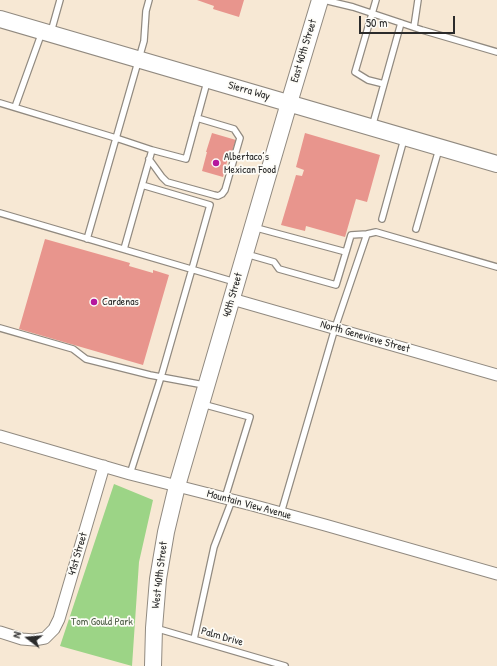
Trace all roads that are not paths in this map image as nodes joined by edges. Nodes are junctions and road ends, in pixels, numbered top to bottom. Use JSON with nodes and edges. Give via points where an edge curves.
{"nodes":[{"id":1,"x":60,"y":0,"type":"edge"},
{"id":2,"x":149,"y":0,"type":"edge"},
{"id":3,"x":320,"y":0,"type":"edge"},
{"id":4,"x":324,"y":0,"type":"edge"},
{"id":5,"x":376,"y":0,"type":"edge"},
{"id":6,"x":418,"y":0,"type":"edge"},
{"id":7,"x":373,"y":13,"type":"junction"},
{"id":8,"x":0,"y":19,"type":"edge"},
{"id":9,"x":401,"y":23,"type":"junction"},
{"id":10,"x":414,"y":27,"type":"junction"},
{"id":11,"x":46,"y":33,"type":"junction"},
{"id":12,"x":497,"y":52,"type":"edge"},
{"id":13,"x":139,"y":60,"type":"junction"},
{"id":14,"x":208,"y":80,"type":"junction"},
{"id":15,"x":384,"y":84,"type":"junction"},
{"id":16,"x":0,"y":103,"type":"edge"},
{"id":17,"x":289,"y":103,"type":"junction"},
{"id":18,"x":15,"y":107,"type":"junction"},
{"id":19,"x":197,"y":118,"type":"junction"},
{"id":20,"x":372,"y":127,"type":"junction"},
{"id":21,"x":405,"y":137,"type":"junction"},
{"id":22,"x":117,"y":138,"type":"junction"},
{"id":23,"x":440,"y":147,"type":"junction"},
{"id":24,"x":152,"y":150,"type":"junction"},
{"id":25,"x":149,"y":159,"type":"junction"},
{"id":26,"x":497,"y":164,"type":"edge"},
{"id":27,"x":142,"y":185,"type":"junction"},
{"id":28,"x":0,"y":213,"type":"edge"},
{"id":29,"x":382,"y":219,"type":"dead end"},
{"id":30,"x":253,"y":227,"type":"junction"},
{"id":31,"x":416,"y":229,"type":"dead end"},
{"id":32,"x":367,"y":234,"type":"junction"},
{"id":33,"x":87,"y":239,"type":"junction"},
{"id":34,"x":124,"y":249,"type":"junction"},
{"id":35,"x":346,"y":252,"type":"junction"},
{"id":36,"x":245,"y":254,"type":"junction"},
{"id":37,"x":497,"y":267,"type":"edge"},
{"id":38,"x":192,"y":270,"type":"junction"},
{"id":39,"x":237,"y":282,"type":"junction"},
{"id":40,"x":232,"y":299,"type":"junction"},
{"id":41,"x":0,"y":328,"type":"edge"},
{"id":42,"x":335,"y":328,"type":"junction"},
{"id":43,"x":497,"y":375,"type":"edge"},
{"id":44,"x":160,"y":377,"type":"junction"},
{"id":45,"x":207,"y":385,"type":"junction"},
{"id":46,"x":202,"y":404,"type":"junction"},
{"id":47,"x":0,"y":436,"type":"edge"},
{"id":48,"x":104,"y":466,"type":"junction"},
{"id":49,"x":130,"y":474,"type":"junction"},
{"id":50,"x":177,"y":486,"type":"junction"},
{"id":51,"x":229,"y":499,"type":"junction"},
{"id":52,"x":281,"y":513,"type":"junction"},
{"id":53,"x":497,"y":574,"type":"edge"},
{"id":54,"x":154,"y":628,"type":"junction"},
{"id":55,"x":0,"y":632,"type":"edge"},
{"id":56,"x":194,"y":639,"type":"junction"},
{"id":57,"x":153,"y":666,"type":"edge"},
{"id":58,"x":285,"y":666,"type":"edge"}],
"edges":[{"from":1,"to":11,"type":"lane"},
{"from":2,"to":13,"type":"lane"},
{"from":3,"to":17,"type":"main road","name":"East 40th Street"},
{"from":4,"to":7,"type":"lane"},
{"from":5,"to":7,"type":"lane"},
{"from":6,"to":10,"type":"lane"},
{"from":7,"to":9,"type":"lane"},
{"from":7,"to":15,"type":"lane","via":[[355,72],[368,80]]},
{"from":8,"to":11,"type":"main road","name":"Sierra Way"},
{"from":9,"to":10,"type":"lane"},
{"from":9,"to":15,"type":"lane"},
{"from":10,"to":12,"type":"lane"},
{"from":11,"to":13,"type":"main road","name":"Sierra Way"},
{"from":11,"to":18,"type":"lane"},
{"from":13,"to":14,"type":"main road","name":"Sierra Way"},
{"from":13,"to":22,"type":"lane"},
{"from":14,"to":17,"type":"main road","name":"Sierra Way"},
{"from":14,"to":19,"type":"lane"},
{"from":15,"to":20,"type":"lane"},
{"from":16,"to":18,"type":"lane"},
{"from":17,"to":20,"type":"main road","name":"Sierra Way"},
{"from":17,"to":30,"type":"main road","name":"40th Street"},
{"from":18,"to":22,"type":"lane"},
{"from":19,"to":24,"type":"lane","via":[[186,159]]},
{"from":19,"to":25,"type":"lane","via":[[234,129],[240,138],[226,190],[222,194],[218,196],[167,182]]},
{"from":20,"to":21,"type":"main road","name":"Sierra Way"},
{"from":21,"to":23,"type":"main road","name":"Sierra Way"},
{"from":21,"to":29,"type":"lane"},
{"from":22,"to":24,"type":"lane"},
{"from":22,"to":33,"type":"lane"},
{"from":23,"to":26,"type":"main road","name":"Sierra Way"},
{"from":23,"to":31,"type":"lane"},
{"from":24,"to":25,"type":"lane"},
{"from":25,"to":27,"type":"lane"},
{"from":27,"to":34,"type":"lane"},
{"from":27,"to":38,"type":"lane","via":[[210,205]]},
{"from":28,"to":33,"type":"lane"},
{"from":30,"to":35,"type":"lane"},
{"from":30,"to":36,"type":"main road","name":"40th Street"},
{"from":32,"to":35,"type":"lane","via":[[351,235]]},
{"from":32,"to":37,"type":"lane","via":[[376,232]]},
{"from":32,"to":42,"type":"lane"},
{"from":33,"to":34,"type":"lane"},
{"from":34,"to":38,"type":"lane"},
{"from":35,"to":36,"type":"lane","via":[[336,285],[279,269],[274,262]]},
{"from":36,"to":39,"type":"main road","name":"40th Street"},
{"from":38,"to":39,"type":"lane"},
{"from":38,"to":44,"type":"lane"},
{"from":39,"to":40,"type":"main road","name":"40th Street"},
{"from":40,"to":42,"type":"street","name":"North Genevieve Street"},
{"from":40,"to":45,"type":"main road","name":"40th Street"},
{"from":41,"to":44,"type":"lane","via":[[73,349],[86,359]]},
{"from":42,"to":43,"type":"street","name":"North Genevieve Street"},
{"from":42,"to":52,"type":"lane"},
{"from":44,"to":45,"type":"lane"},
{"from":44,"to":49,"type":"lane"},
{"from":45,"to":46,"type":"main road","name":"40th Street"},
{"from":46,"to":50,"type":"main road","name":"40th Street"},
{"from":46,"to":51,"type":"lane","via":[[250,417]]},
{"from":47,"to":48,"type":"street","name":"Mountain View Avenue"},
{"from":48,"to":49,"type":"street","name":"Mountain View Avenue"},
{"from":48,"to":55,"type":"street","name":"41st Street","via":[[59,620],[54,629],[45,638],[34,640]]},
{"from":49,"to":50,"type":"street","name":"Mountain View Avenue"},
{"from":50,"to":51,"type":"street","name":"Mountain View Avenue"},
{"from":50,"to":54,"type":"main road","name":"West 40th Street","via":[[164,540]]},
{"from":51,"to":52,"type":"street","name":"Mountain View Avenue"},
{"from":51,"to":56,"type":"lane","via":[[214,547]]},
{"from":52,"to":53,"type":"street","name":"Mountain View Avenue"},
{"from":54,"to":56,"type":"lane","name":"Palm Drive"},
{"from":54,"to":57,"type":"main road","name":"West 40th Street"},
{"from":56,"to":58,"type":"lane","name":"Palm Drive"}]}
